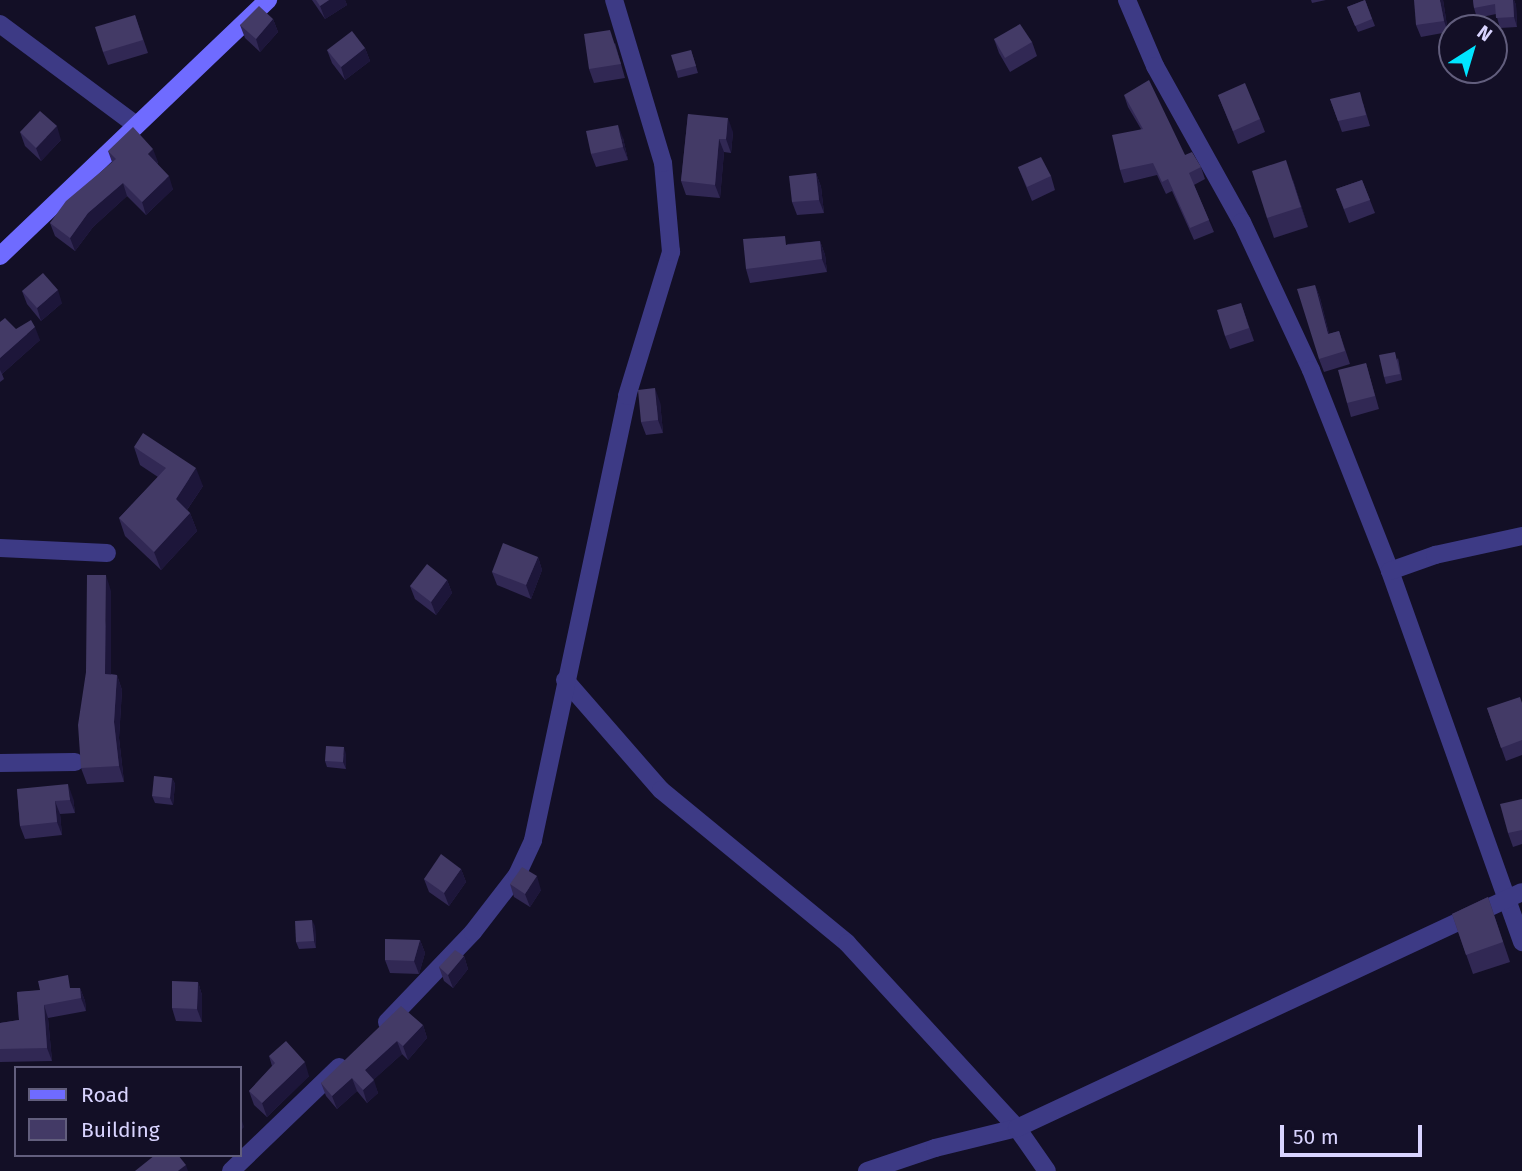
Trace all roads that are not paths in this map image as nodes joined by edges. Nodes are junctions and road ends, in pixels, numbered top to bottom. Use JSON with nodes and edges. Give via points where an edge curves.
{"nodes":[{"id":1,"x":268,"y":0,"type":"edge"},
{"id":2,"x":614,"y":0,"type":"edge"},
{"id":3,"x":1126,"y":0,"type":"edge"},
{"id":4,"x":0,"y":24,"type":"edge"},
{"id":5,"x":136,"y":125,"type":"junction"},
{"id":6,"x":0,"y":256,"type":"edge"},
{"id":7,"x":1522,"y":536,"type":"edge"},
{"id":8,"x":0,"y":548,"type":"edge"},
{"id":9,"x":107,"y":553,"type":"dead end"},
{"id":10,"x":1390,"y":571,"type":"junction"},
{"id":11,"x":565,"y":680,"type":"junction"},
{"id":12,"x":75,"y":762,"type":"dead end"},
{"id":13,"x":0,"y":763,"type":"edge"},
{"id":14,"x":1522,"y":892,"type":"edge"},
{"id":15,"x":1504,"y":899,"type":"junction"},
{"id":16,"x":1522,"y":942,"type":"edge"},
{"id":17,"x":377,"y":1031,"type":"edge"},
{"id":18,"x":349,"y":1058,"type":"edge"},
{"id":19,"x":1017,"y":1128,"type":"junction"},
{"id":20,"x":231,"y":1171,"type":"edge"},
{"id":21,"x":867,"y":1171,"type":"edge"},
{"id":22,"x":1047,"y":1171,"type":"edge"}],
"edges":[{"from":1,"to":5,"type":"street"},
{"from":2,"to":11,"type":"street","via":[[663,163],[671,252],[626,396]]},
{"from":3,"to":10,"type":"street","via":[[1155,66],[1242,222],[1305,357]]},
{"from":4,"to":5,"type":"street"},
{"from":5,"to":6,"type":"street"},
{"from":7,"to":10,"type":"street","via":[[1435,555]]},
{"from":8,"to":9,"type":"street"},
{"from":10,"to":15,"type":"street"},
{"from":11,"to":17,"type":"street","via":[[533,839],[517,875],[473,932]]},
{"from":11,"to":19,"type":"street","via":[[661,790],[847,943]]},
{"from":12,"to":13,"type":"street"},
{"from":14,"to":15,"type":"street"},
{"from":15,"to":16,"type":"street"},
{"from":15,"to":19,"type":"street"},
{"from":18,"to":20,"type":"street"},
{"from":19,"to":21,"type":"street"},
{"from":19,"to":22,"type":"street"}]}
